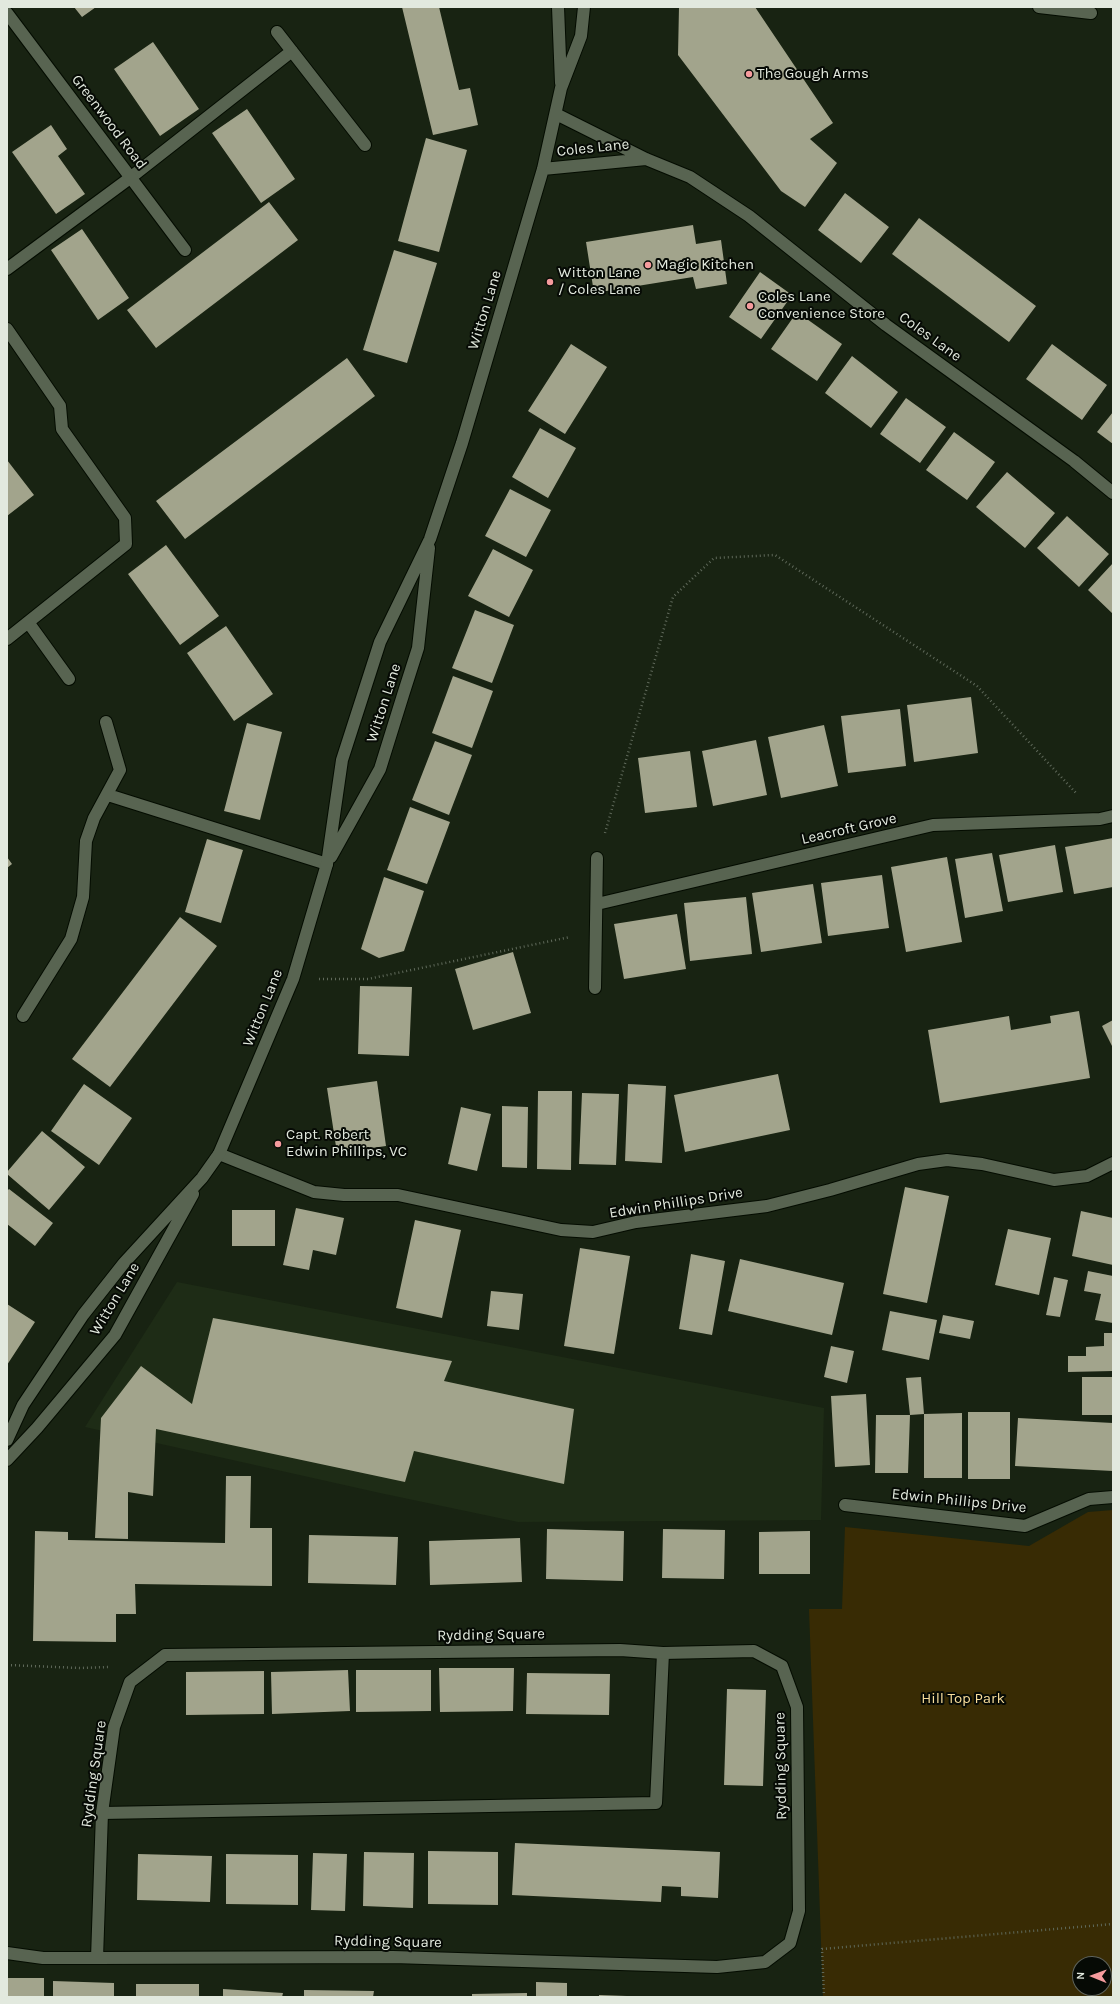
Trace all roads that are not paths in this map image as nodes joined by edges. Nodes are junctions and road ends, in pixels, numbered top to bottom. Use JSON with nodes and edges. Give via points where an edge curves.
{"nodes":[{"id":1,"x":558,"y":7,"type":"edge"},
{"id":2,"x":584,"y":7,"type":"edge"},
{"id":3,"x":1039,"y":7,"type":"edge"},
{"id":4,"x":7,"y":13,"type":"edge"},
{"id":5,"x":1091,"y":13,"type":"dead end"},
{"id":6,"x":277,"y":32,"type":"dead end"},
{"id":7,"x":292,"y":51,"type":"junction"},
{"id":8,"x":561,"y":88,"type":"junction"},
{"id":9,"x":556,"y":114,"type":"junction"},
{"id":10,"x":365,"y":144,"type":"dead end"},
{"id":11,"x":646,"y":159,"type":"junction"},
{"id":12,"x":543,"y":169,"type":"junction"},
{"id":13,"x":130,"y":178,"type":"junction"},
{"id":14,"x":185,"y":250,"type":"dead end"},
{"id":15,"x":7,"y":269,"type":"edge"},
{"id":16,"x":7,"y":329,"type":"edge"},
{"id":17,"x":1113,"y":493,"type":"edge"},
{"id":18,"x":430,"y":539,"type":"junction"},
{"id":19,"x":28,"y":622,"type":"junction"},
{"id":20,"x":7,"y":639,"type":"edge"},
{"id":21,"x":69,"y":679,"type":"dead end"},
{"id":22,"x":106,"y":722,"type":"dead end"},
{"id":23,"x":108,"y":795,"type":"junction"},
{"id":24,"x":1113,"y":816,"type":"edge"},
{"id":25,"x":597,"y":858,"type":"road end"},
{"id":26,"x":327,"y":864,"type":"junction"},
{"id":27,"x":596,"y":904,"type":"junction"},
{"id":28,"x":595,"y":988,"type":"dead end"},
{"id":29,"x":23,"y":1016,"type":"dead end"},
{"id":30,"x":219,"y":1154,"type":"junction"},
{"id":31,"x":1113,"y":1163,"type":"edge"},
{"id":32,"x":202,"y":1178,"type":"junction"},
{"id":33,"x":7,"y":1440,"type":"edge"},
{"id":34,"x":7,"y":1460,"type":"edge"},
{"id":35,"x":1113,"y":1497,"type":"edge"},
{"id":36,"x":845,"y":1505,"type":"dead end"},
{"id":37,"x":663,"y":1653,"type":"junction"},
{"id":38,"x":102,"y":1813,"type":"junction"},
{"id":39,"x":7,"y":1953,"type":"edge"},
{"id":40,"x":97,"y":1958,"type":"junction"}],
"edges":[{"from":1,"to":8,"type":"street","name":"Witton Lane"},
{"from":2,"to":8,"type":"street","name":"Witton Lane","via":[[581,36]]},
{"from":3,"to":5,"type":"street"},
{"from":4,"to":13,"type":"street","name":"Greenwood Road"},
{"from":6,"to":7,"type":"street"},
{"from":7,"to":10,"type":"street"},
{"from":7,"to":13,"type":"street"},
{"from":8,"to":9,"type":"street","name":"Witton Lane"},
{"from":9,"to":11,"type":"street","name":"Coles Lane"},
{"from":9,"to":12,"type":"street","name":"Witton Lane"},
{"from":11,"to":12,"type":"street","name":"Coles Lane"},
{"from":11,"to":17,"type":"street","name":"Coles Lane","via":[[690,177],[749,216],[886,325],[1074,461]]},
{"from":12,"to":18,"type":"street","name":"Witton Lane","via":[[462,443]]},
{"from":13,"to":14,"type":"street","name":"Greenwood Road"},
{"from":13,"to":15,"type":"street"},
{"from":16,"to":19,"type":"street","via":[[60,406],[62,429],[125,518],[126,544]]},
{"from":18,"to":26,"type":"street","name":"Witton Lane","via":[[380,642],[360,701],[342,760]]},
{"from":18,"to":26,"type":"street","name":"Witton Lane","via":[[418,648],[401,702],[380,768]]},
{"from":19,"to":20,"type":"street"},
{"from":19,"to":21,"type":"street"},
{"from":22,"to":23,"type":"street","via":[[120,770]]},
{"from":23,"to":26,"type":"street"},
{"from":23,"to":29,"type":"street","via":[[94,818],[86,840],[83,896],[71,939]]},
{"from":24,"to":27,"type":"street","name":"Leacroft Grove","via":[[1100,819],[933,825]]},
{"from":25,"to":27,"type":"street"},
{"from":26,"to":30,"type":"street","name":"Witton Lane","via":[[292,979]]},
{"from":27,"to":28,"type":"street"},
{"from":30,"to":31,"type":"street","name":"Edwin Phillips Drive","via":[[314,1192],[398,1195],[560,1230],[593,1232],[636,1222],[767,1206],[918,1164],[947,1160],[982,1164],[1054,1180],[1088,1176]]},
{"from":30,"to":32,"type":"street","name":"Witton Lane"},
{"from":32,"to":33,"type":"street","name":"Witton Lane","via":[[124,1263],[83,1316],[23,1405]]},
{"from":32,"to":34,"type":"street","name":"Witton Lane","via":[[115,1335]]},
{"from":35,"to":36,"type":"street","name":"Edwin Phillips Drive","via":[[1088,1499],[1025,1526]]},
{"from":37,"to":38,"type":"street","name":"Rydding Square","via":[[620,1650],[164,1655],[130,1682],[114,1727]]},
{"from":37,"to":38,"type":"street","via":[[656,1803]]},
{"from":37,"to":40,"type":"street","name":"Rydding Square","via":[[754,1651],[782,1666],[797,1707],[799,1911],[790,1943],[765,1962],[717,1967],[393,1957]]},
{"from":38,"to":40,"type":"street","name":"Rydding Square"},
{"from":39,"to":40,"type":"street","name":"Rydding Square","via":[[43,1958]]}]}
